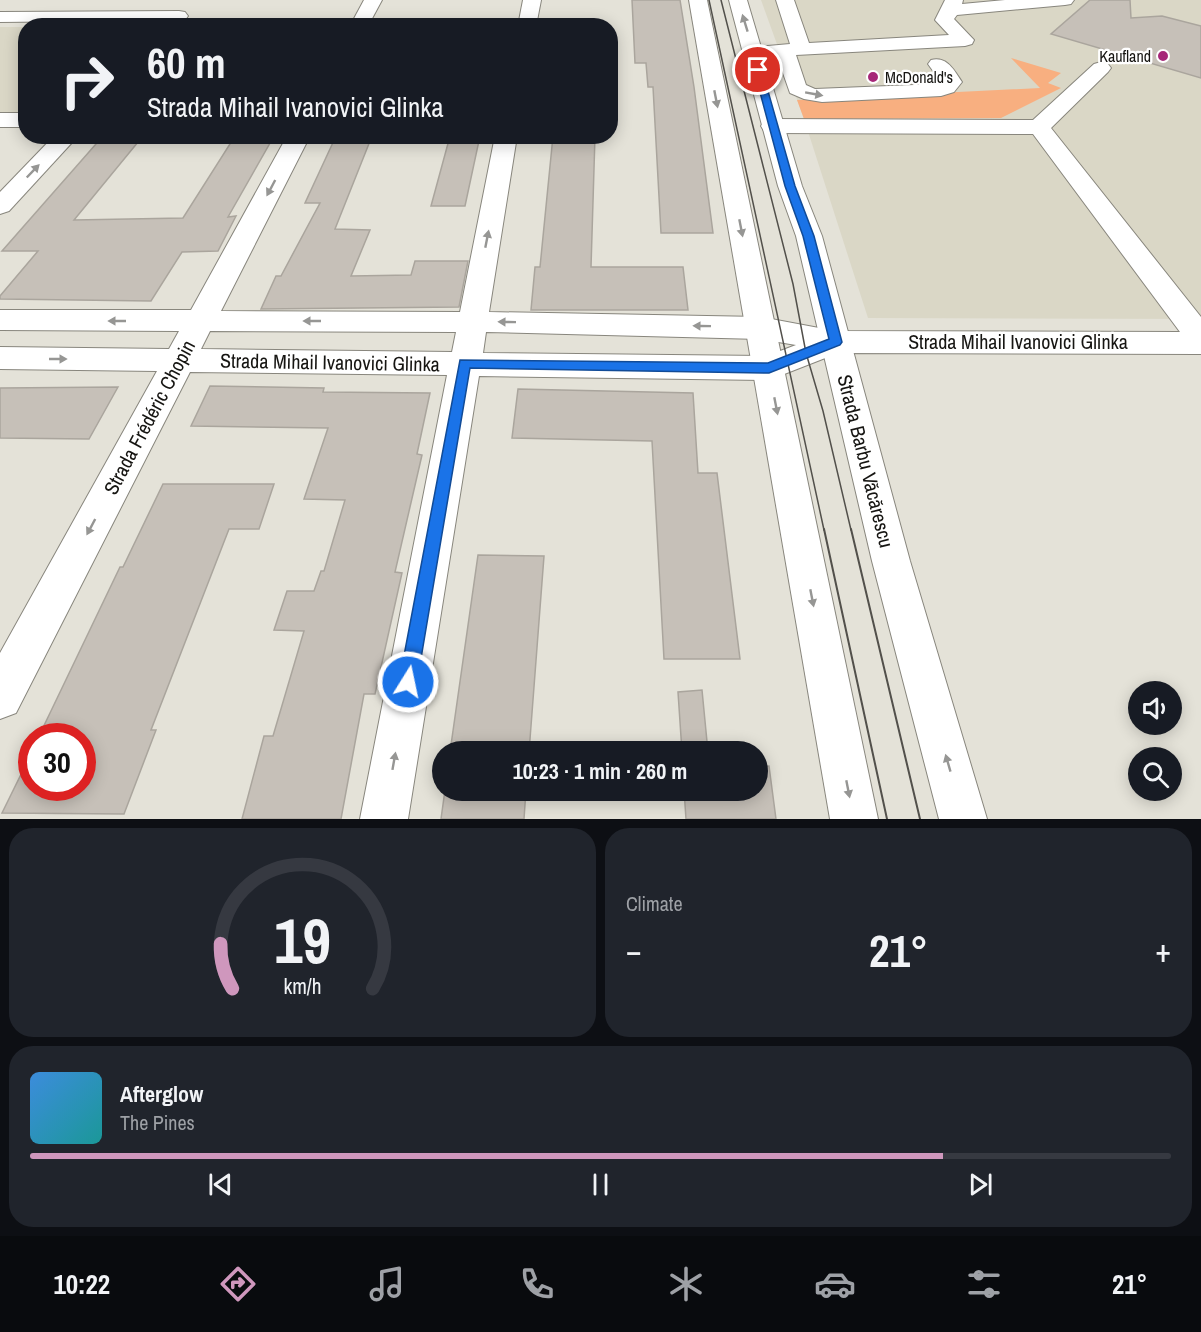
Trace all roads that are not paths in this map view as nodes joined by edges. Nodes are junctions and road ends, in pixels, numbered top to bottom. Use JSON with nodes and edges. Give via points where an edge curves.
{"nodes":[{"id":1,"x":194,"y":0,"type":"edge"},
{"id":2,"x":373,"y":0,"type":"edge"},
{"id":3,"x":532,"y":0,"type":"edge"},
{"id":4,"x":698,"y":0,"type":"edge"},
{"id":5,"x":738,"y":0,"type":"edge"},
{"id":6,"x":785,"y":0,"type":"edge"},
{"id":7,"x":1065,"y":0,"type":"edge"},
{"id":8,"x":952,"y":5,"type":"edge"},
{"id":9,"x":0,"y":16,"type":"edge"},
{"id":10,"x":70,"y":18,"type":"edge"},
{"id":11,"x":178,"y":18,"type":"edge"},
{"id":12,"x":363,"y":18,"type":"edge"},
{"id":13,"x":529,"y":18,"type":"edge"},
{"id":14,"x":793,"y":50,"type":"junction"},
{"id":15,"x":753,"y":52,"type":"junction"},
{"id":16,"x":938,"y":64,"type":"dead end"},
{"id":17,"x":1101,"y":68,"type":"dead end"},
{"id":18,"x":0,"y":120,"type":"edge"},
{"id":19,"x":18,"y":120,"type":"edge"},
{"id":20,"x":772,"y":126,"type":"junction"},
{"id":21,"x":1039,"y":127,"type":"junction"},
{"id":22,"x":59,"y":144,"type":"edge"},
{"id":23,"x":295,"y":144,"type":"edge"},
{"id":24,"x":504,"y":144,"type":"edge"},
{"id":25,"x":0,"y":206,"type":"edge"},
{"id":26,"x":0,"y":320,"type":"edge"},
{"id":27,"x":199,"y":321,"type":"junction"},
{"id":28,"x":471,"y":321,"type":"junction"},
{"id":29,"x":760,"y":328,"type":"junction"},
{"id":30,"x":1201,"y":340,"type":"edge"},
{"id":31,"x":835,"y":342,"type":"junction"},
{"id":32,"x":0,"y":358,"type":"edge"},
{"id":33,"x":180,"y":359,"type":"junction"},
{"id":34,"x":464,"y":364,"type":"junction"},
{"id":35,"x":769,"y":368,"type":"junction"},
{"id":36,"x":0,"y":697,"type":"edge"},
{"id":37,"x":384,"y":819,"type":"edge"},
{"id":38,"x":854,"y":819,"type":"edge"},
{"id":39,"x":963,"y":819,"type":"edge"}],
"edges":[{"from":1,"to":11,"type":"street"},
{"from":2,"to":12,"type":"street"},
{"from":3,"to":13,"type":"street"},
{"from":4,"to":29,"type":"street","one_way":true},
{"from":15,"to":5,"type":"street","name":"Strada Barbu Văcărescu","one_way":true},
{"from":6,"to":14,"type":"street"},
{"from":7,"to":8,"type":"street"},
{"from":8,"to":14,"type":"street","via":[[944,20],[965,40]]},
{"from":9,"to":10,"type":"street"},
{"from":14,"to":15,"type":"street"},
{"from":14,"to":16,"type":"street","one_way":true,"via":[[797,89],[811,95],[941,90],[952,81]]},
{"from":15,"to":20,"type":"street","name":"Strada Barbu Văcărescu"},
{"from":17,"to":21,"type":"street"},
{"from":18,"to":19,"type":"street"},
{"from":20,"to":21,"type":"street"},
{"from":20,"to":31,"type":"street","name":"Strada Barbu Văcărescu","via":[[808,236]]},
{"from":21,"to":30,"type":"street"},
{"from":25,"to":22,"type":"street","one_way":true},
{"from":23,"to":27,"type":"street","name":"Strada Frédéric Chopin","one_way":true},
{"from":28,"to":24,"type":"street","one_way":true},
{"from":27,"to":26,"type":"street","name":"Strada Mihail Ivanovici Glinka","one_way":true},
{"from":28,"to":27,"type":"street","name":"Strada Mihail Ivanovici Glinka","one_way":true},
{"from":27,"to":33,"type":"street","name":"Strada Frédéric Chopin"},
{"from":29,"to":28,"type":"street","name":"Strada Mihail Ivanovici Glinka","one_way":true},
{"from":28,"to":34,"type":"street"},
{"from":29,"to":31,"type":"street","name":"Strada Mihail Ivanovici Glinka"},
{"from":29,"to":35,"type":"street"},
{"from":30,"to":31,"type":"street","name":"Strada Mihail Ivanovici Glinka"},
{"from":31,"to":35,"type":"street","name":"Strada Mihail Ivanovici Glinka"},
{"from":39,"to":31,"type":"street","name":"Strada Barbu Văcărescu","one_way":true},
{"from":32,"to":33,"type":"street","name":"Strada Mihail Ivanovici Glinka","one_way":true},
{"from":33,"to":34,"type":"street","name":"Strada Mihail Ivanovici Glinka"},
{"from":33,"to":36,"type":"street","name":"Strada Frédéric Chopin","one_way":true},
{"from":34,"to":35,"type":"street","name":"Strada Mihail Ivanovici Glinka"},
{"from":37,"to":34,"type":"street","one_way":true},
{"from":35,"to":38,"type":"street","one_way":true}]}
